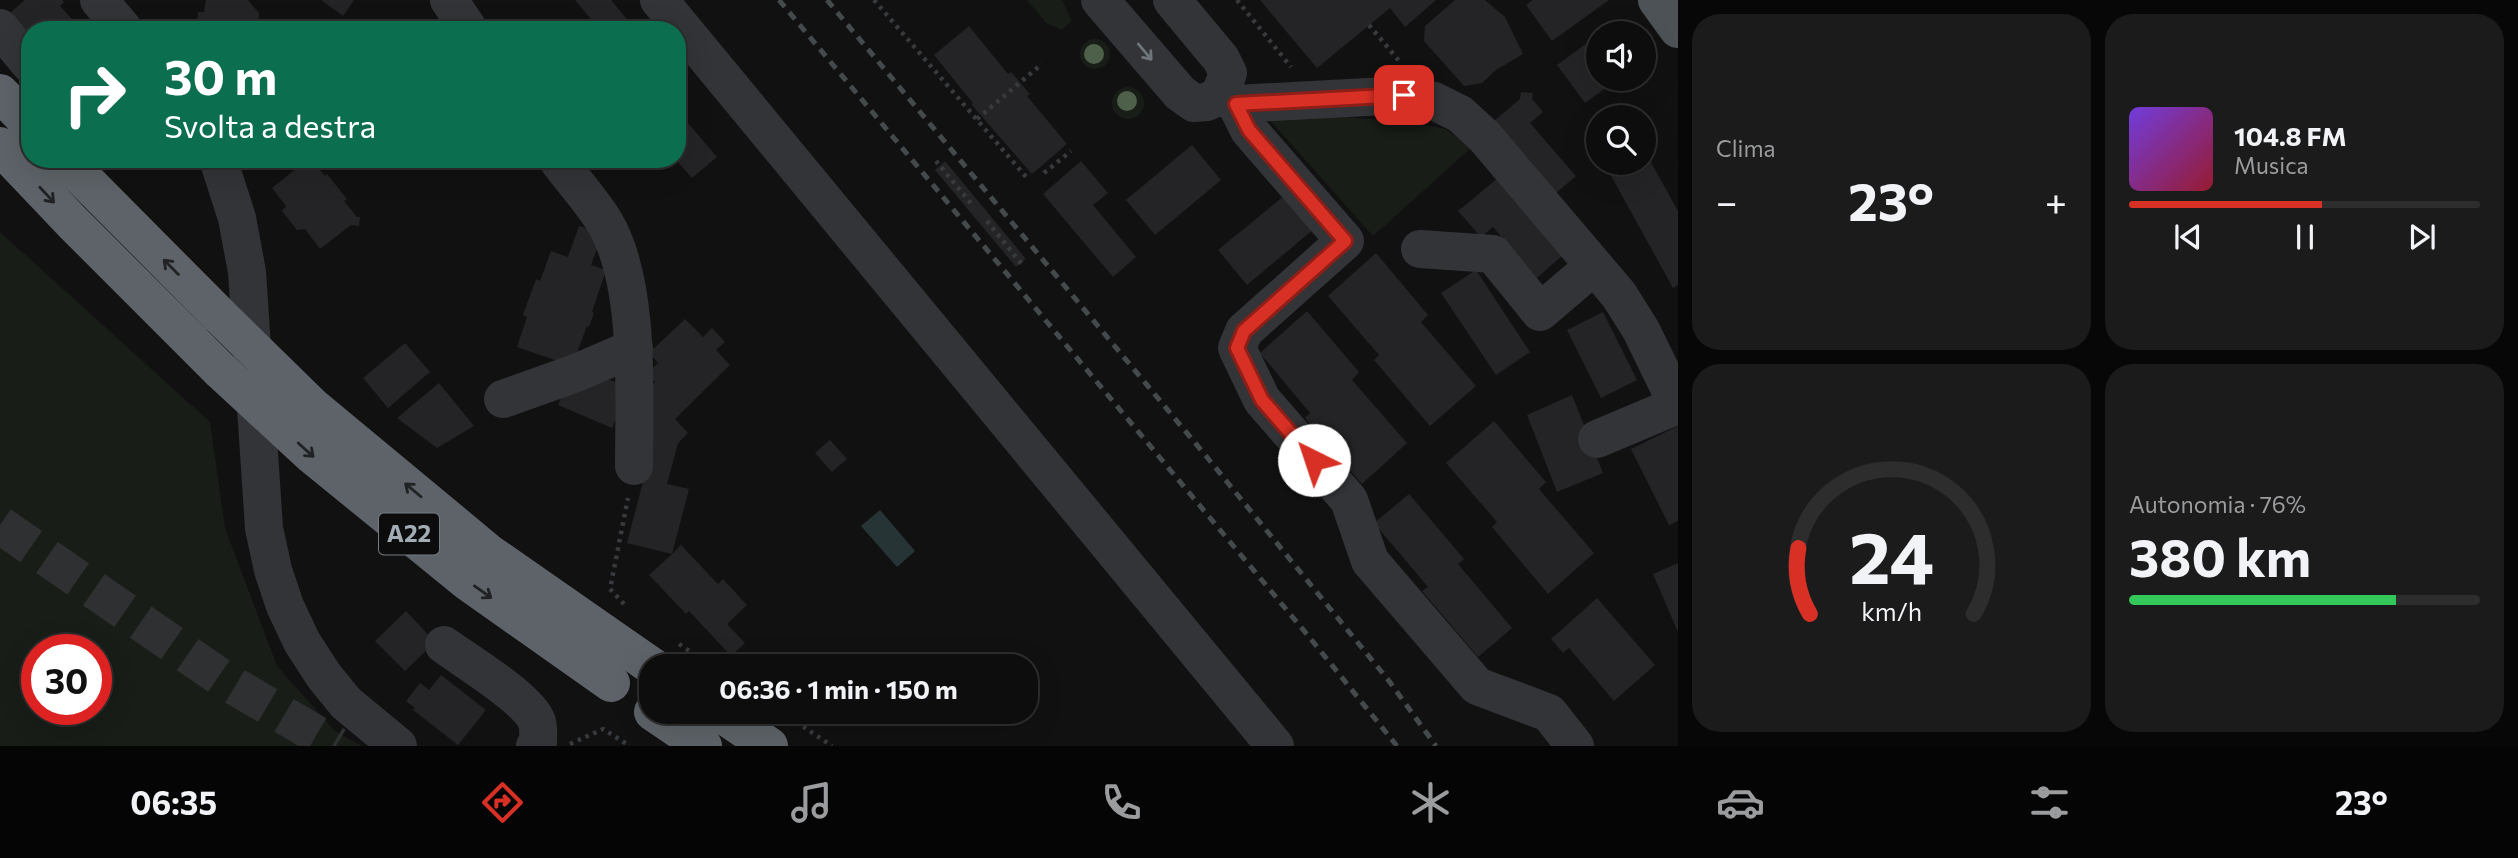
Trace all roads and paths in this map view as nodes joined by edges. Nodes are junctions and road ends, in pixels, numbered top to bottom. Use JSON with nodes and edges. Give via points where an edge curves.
{"nodes":[{"id":1,"x":99,"y":0,"type":"edge"},
{"id":2,"x":449,"y":0,"type":"edge"},
{"id":3,"x":660,"y":0,"type":"edge"},
{"id":4,"x":874,"y":0,"type":"edge"},
{"id":5,"x":1100,"y":0,"type":"edge"},
{"id":6,"x":1172,"y":0,"type":"edge"},
{"id":7,"x":1237,"y":0,"type":"edge"},
{"id":8,"x":1657,"y":0,"type":"edge"},
{"id":9,"x":116,"y":21,"type":"edge"},
{"id":10,"x":463,"y":21,"type":"edge"},
{"id":11,"x":677,"y":21,"type":"edge"},
{"id":12,"x":1369,"y":24,"type":"dead end"},
{"id":13,"x":0,"y":28,"type":"edge"},
{"id":14,"x":1678,"y":29,"type":"edge"},
{"id":15,"x":686,"y":32,"type":"edge"},
{"id":16,"x":21,"y":53,"type":"edge"},
{"id":17,"x":1042,"y":64,"type":"dead end"},
{"id":18,"x":0,"y":93,"type":"edge"},
{"id":19,"x":1404,"y":95,"type":"junction"},
{"id":20,"x":1228,"y":100,"type":"junction"},
{"id":21,"x":1318,"y":100,"type":"junction"},
{"id":22,"x":21,"y":115,"type":"edge"},
{"id":23,"x":977,"y":119,"type":"junction"},
{"id":24,"x":0,"y":146,"type":"edge"},
{"id":25,"x":1070,"y":151,"type":"dead end"},
{"id":26,"x":936,"y":161,"type":"dead end"},
{"id":27,"x":73,"y":168,"type":"edge"},
{"id":28,"x":221,"y":168,"type":"edge"},
{"id":29,"x":563,"y":168,"type":"edge"},
{"id":30,"x":1044,"y":173,"type":"dead end"},
{"id":31,"x":1027,"y":178,"type":"dead end"},
{"id":32,"x":974,"y":208,"type":"dead end"},
{"id":33,"x":987,"y":221,"type":"dead end"},
{"id":34,"x":1420,"y":249,"type":"dead end"},
{"id":35,"x":1594,"y":265,"type":"junction"},
{"id":36,"x":1024,"y":267,"type":"dead end"},
{"id":37,"x":634,"y":348,"type":"junction"},
{"id":38,"x":503,"y":399,"type":"dead end"},
{"id":39,"x":1678,"y":405,"type":"edge"},
{"id":40,"x":1597,"y":439,"type":"dead end"},
{"id":41,"x":634,"y":466,"type":"joint"},
{"id":42,"x":610,"y":589,"type":"dead end"},
{"id":43,"x":444,"y":645,"type":"dead end"},
{"id":44,"x":639,"y":657,"type":"edge"},
{"id":45,"x":639,"y":702,"type":"edge"},
{"id":46,"x":671,"y":724,"type":"edge"},
{"id":47,"x":737,"y":724,"type":"edge"},
{"id":48,"x":800,"y":724,"type":"edge"},
{"id":49,"x":398,"y":746,"type":"edge"},
{"id":50,"x":535,"y":746,"type":"edge"},
{"id":51,"x":566,"y":746,"type":"edge"},
{"id":52,"x":630,"y":746,"type":"edge"},
{"id":53,"x":703,"y":746,"type":"edge"},
{"id":54,"x":769,"y":746,"type":"edge"},
{"id":55,"x":832,"y":746,"type":"edge"},
{"id":56,"x":1275,"y":746,"type":"edge"},
{"id":57,"x":1575,"y":746,"type":"edge"}],
"edges":[{"from":1,"to":9,"type":"street"},
{"from":2,"to":10,"type":"street"},
{"from":3,"to":11,"type":"street"},
{"from":4,"to":23,"type":"path"},
{"from":5,"to":20,"type":"street","one_way":true,"via":[[1180,93],[1194,103]]},
{"from":6,"to":20,"type":"street","via":[[1221,58],[1228,73]]},
{"from":7,"to":21,"type":"path"},
{"from":8,"to":14,"type":"main road"},
{"from":12,"to":19,"type":"path","via":[[1402,64]]},
{"from":13,"to":16,"type":"street"},
{"from":15,"to":56,"type":"street"},
{"from":17,"to":23,"type":"path"},
{"from":18,"to":22,"type":"highway"},
{"from":19,"to":21,"type":"street"},
{"from":19,"to":35,"type":"street","via":[[1434,101],[1460,114],[1485,136]]},
{"from":20,"to":21,"type":"street"},
{"from":20,"to":57,"type":"street","via":[[1345,241],[1244,331],[1237,348],[1262,400],[1349,500],[1370,561],[1476,686],[1549,713]]},
{"from":23,"to":31,"type":"path"},
{"from":24,"to":45,"type":"highway","number":"A22","one_way":true,"bridge":true,"via":[[220,370],[312,455],[468,582]]},
{"from":25,"to":30,"type":"path"},
{"from":26,"to":32,"type":"path"},
{"from":44,"to":27,"type":"highway","number":"A22","one_way":true,"bridge":true,"via":[[489,553],[312,406]]},
{"from":28,"to":49,"type":"street","via":[[247,272],[263,517],[273,570],[302,642],[324,676],[346,703]]},
{"from":29,"to":37,"type":"street","via":[[606,224],[623,268]]},
{"from":33,"to":36,"type":"path"},
{"from":34,"to":35,"type":"street","via":[[1493,254],[1541,312]]},
{"from":35,"to":39,"type":"street","via":[[1641,330]]},
{"from":37,"to":38,"type":"street"},
{"from":37,"to":41,"type":"street"},
{"from":39,"to":40,"type":"street"},
{"from":41,"to":42,"type":"path"},
{"from":43,"to":50,"type":"street","via":[[531,711],[538,724]]},
{"from":46,"to":53,"type":"highway","number":"A22"},
{"from":47,"to":54,"type":"highway"},
{"from":48,"to":55,"type":"path"},
{"from":51,"to":52,"type":"path","via":[[603,729]]}]}
